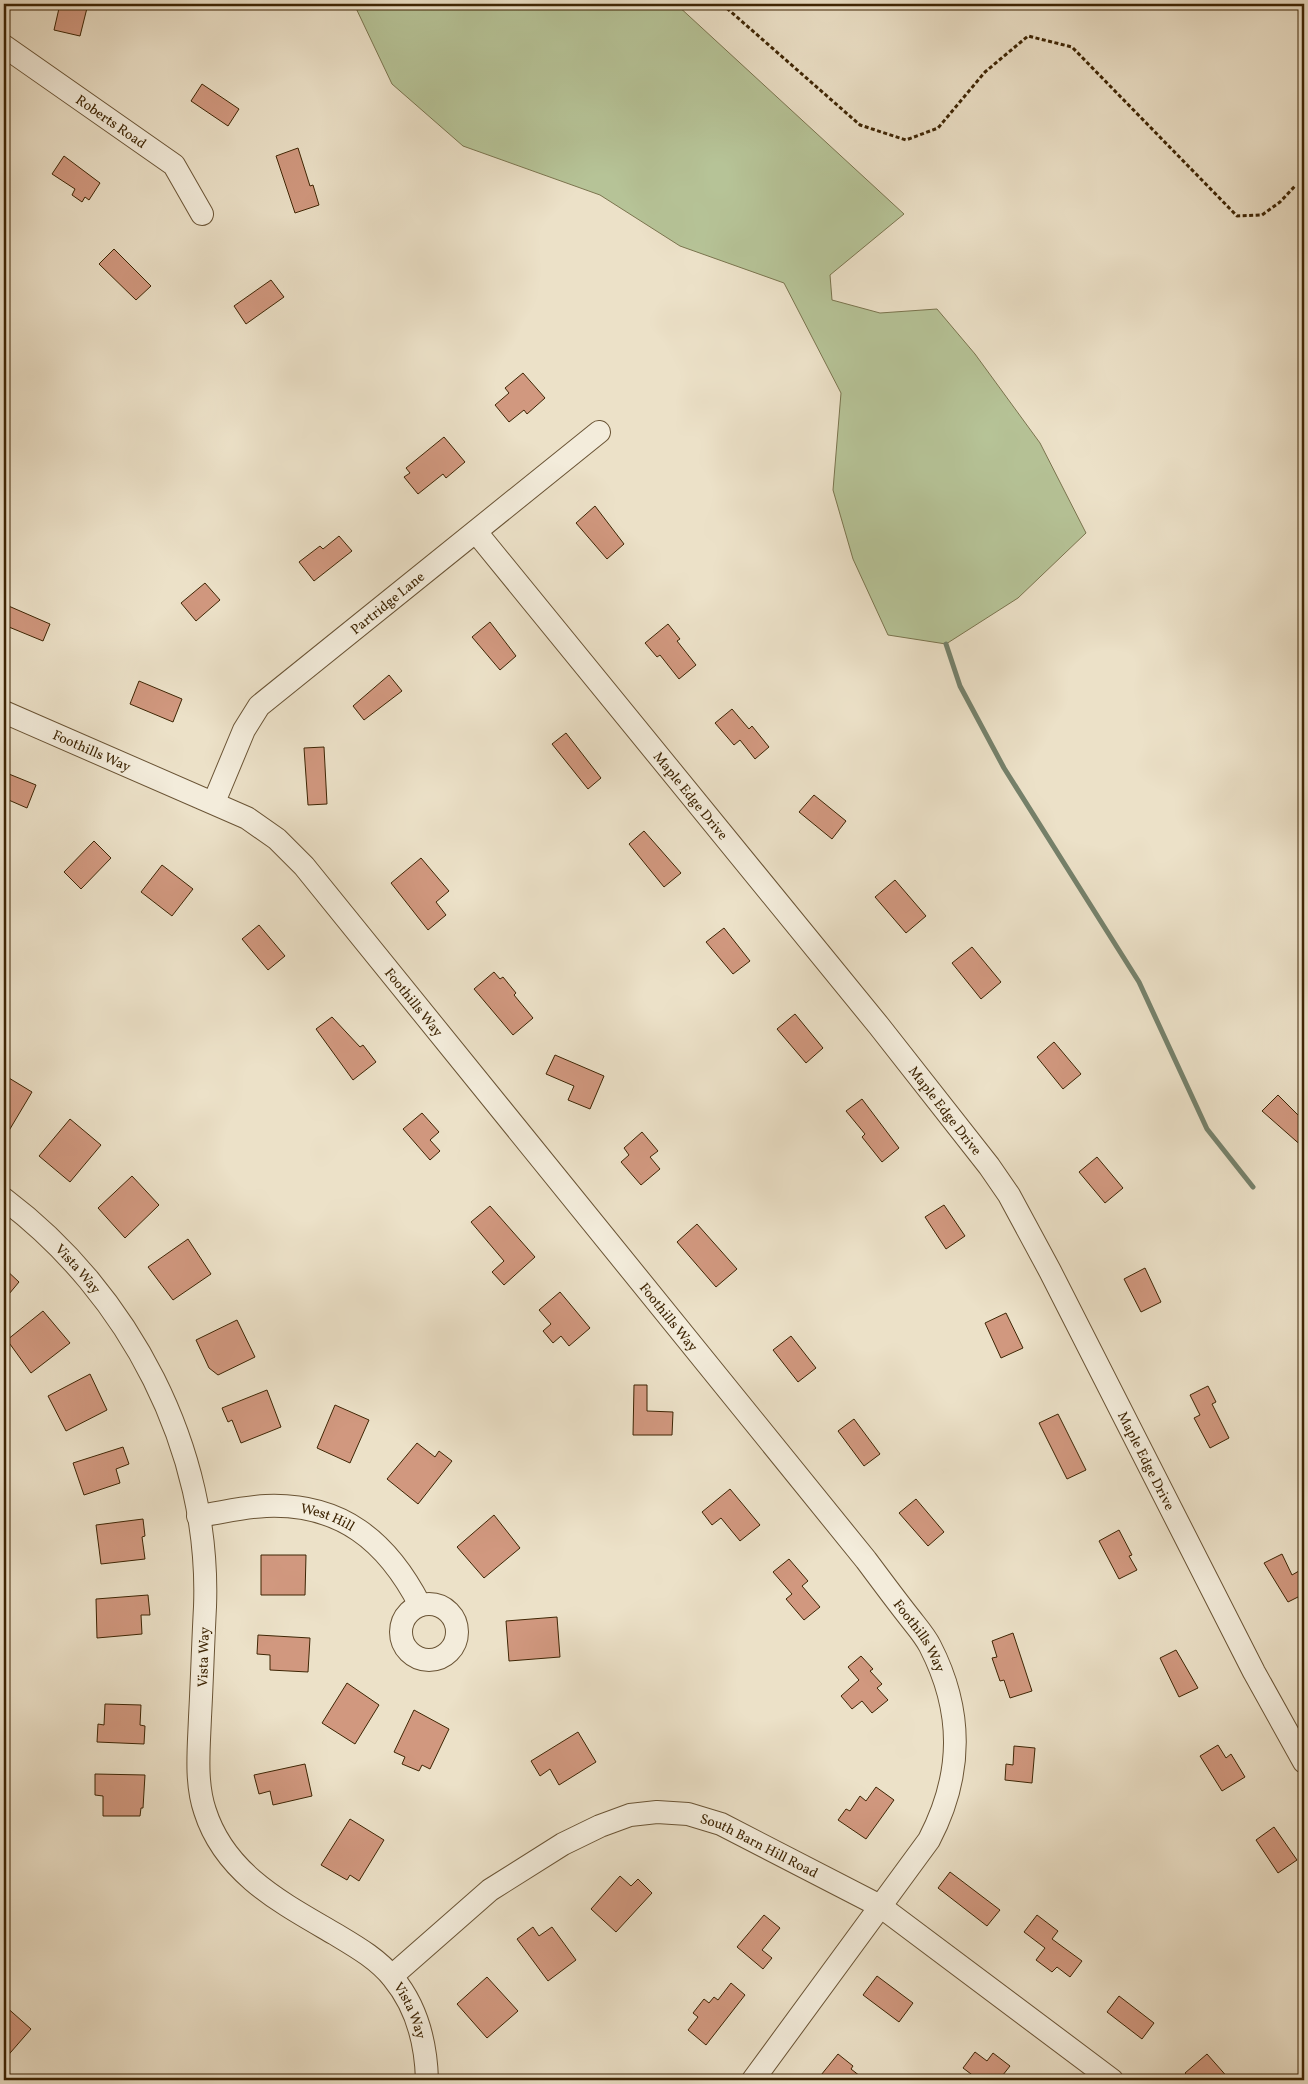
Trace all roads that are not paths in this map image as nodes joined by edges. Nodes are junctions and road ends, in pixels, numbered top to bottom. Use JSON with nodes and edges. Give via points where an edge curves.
{"nodes":[{"id":1,"x":4,"y":46,"type":"edge"},
{"id":2,"x":202,"y":214,"type":"dead end"},
{"id":3,"x":599,"y":432,"type":"dead end"},
{"id":4,"x":476,"y":532,"type":"junction"},
{"id":5,"x":4,"y":712,"type":"edge"},
{"id":6,"x":214,"y":802,"type":"junction"},
{"id":7,"x":4,"y":1199,"type":"edge"},
{"id":8,"x":198,"y":1516,"type":"junction"},
{"id":9,"x":420,"y":1605,"type":"dead end"},
{"id":10,"x":1304,"y":1762,"type":"edge"},
{"id":11,"x":880,"y":1906,"type":"junction"},
{"id":12,"x":392,"y":1976,"type":"junction"},
{"id":13,"x":428,"y":2080,"type":"edge"},
{"id":14,"x":753,"y":2080,"type":"edge"},
{"id":15,"x":1112,"y":2080,"type":"edge"}],
"edges":[{"from":1,"to":2,"type":"street","name":"Roberts Road","via":[[174,165]]},
{"from":3,"to":4,"type":"street","name":"Partridge Lane"},
{"from":4,"to":6,"type":"street","name":"Partridge Lane","via":[[260,706],[244,730]]},
{"from":4,"to":10,"type":"street","name":"Maple Edge Drive","via":[[867,1012],[1009,1195],[1254,1672]]},
{"from":5,"to":6,"type":"street","name":"Foothills Way"},
{"from":6,"to":11,"type":"street","name":"Foothills Way","via":[[247,818],[277,839],[304,866],[866,1560],[930,1645],[954,1706],[956,1731],[951,1786],[940,1820],[929,1840]]},
{"from":7,"to":8,"type":"street","name":"Vista Way","via":[[81,1270],[108,1303],[141,1356],[162,1396],[177,1435]]},
{"from":8,"to":9,"type":"street","name":"West Hill","via":[[265,1506],[302,1507],[332,1516],[365,1533],[380,1546],[406,1578]]},
{"from":8,"to":12,"type":"street","name":"Vista Way","via":[[205,1593],[199,1775],[204,1809],[214,1834],[247,1877],[269,1895],[368,1955]]},
{"from":11,"to":12,"type":"street","name":"South Barn Hill Road","via":[[721,1824],[688,1814],[657,1812],[630,1816],[600,1826],[526,1866],[490,1890]]},
{"from":11,"to":14,"type":"street","name":"Foothills Way"},
{"from":11,"to":15,"type":"street","name":"South Barn Hill Road"},
{"from":12,"to":13,"type":"street","name":"Vista Way","via":[[408,2000],[421,2032]]}]}
